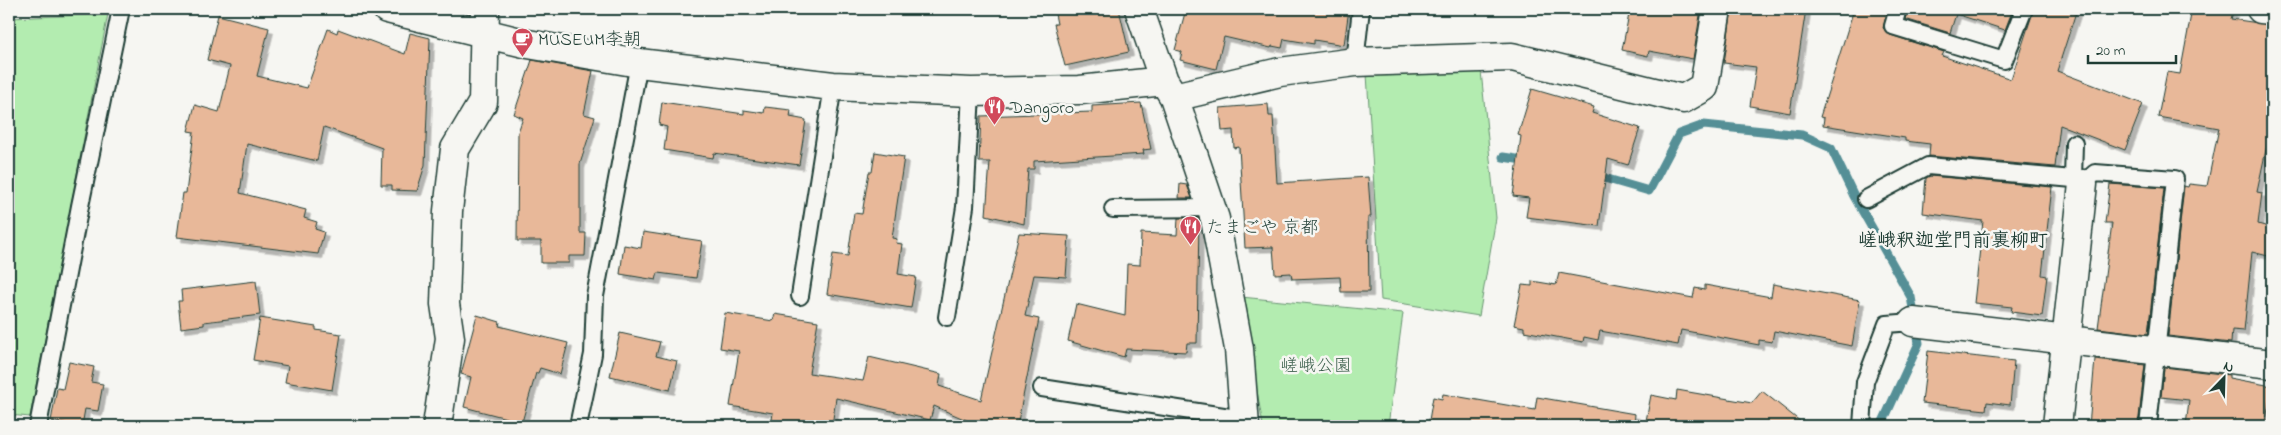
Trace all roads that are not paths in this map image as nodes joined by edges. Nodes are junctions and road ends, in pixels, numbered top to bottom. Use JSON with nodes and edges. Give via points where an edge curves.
{"nodes":[{"id":1,"x":121,"y":9,"type":"edge"},
{"id":2,"x":387,"y":9,"type":"edge"},
{"id":3,"x":1139,"y":9,"type":"edge"},
{"id":4,"x":1361,"y":9,"type":"edge"},
{"id":5,"x":1717,"y":9,"type":"edge"},
{"id":6,"x":1898,"y":9,"type":"edge"},
{"id":7,"x":2024,"y":9,"type":"edge"},
{"id":8,"x":2261,"y":9,"type":"edge"},
{"id":9,"x":2272,"y":10,"type":"edge"},
{"id":10,"x":484,"y":20,"type":"edge"},
{"id":11,"x":1355,"y":62,"type":"junction"},
{"id":12,"x":639,"y":63,"type":"junction"},
{"id":13,"x":833,"y":86,"type":"junction"},
{"id":14,"x":1169,"y":89,"type":"junction"},
{"id":15,"x":971,"y":92,"type":"junction"},
{"id":16,"x":2074,"y":143,"type":"dead end"},
{"id":17,"x":2078,"y":181,"type":"junction"},
{"id":18,"x":1866,"y":199,"type":"dead end"},
{"id":19,"x":1213,"y":208,"type":"junction"},
{"id":20,"x":1113,"y":209,"type":"dead end"},
{"id":21,"x":800,"y":296,"type":"dead end"},
{"id":22,"x":947,"y":317,"type":"dead end"},
{"id":23,"x":1913,"y":322,"type":"joint"},
{"id":24,"x":2068,"y":340,"type":"junction"},
{"id":25,"x":2156,"y":350,"type":"junction"},
{"id":26,"x":2272,"y":364,"type":"edge"},
{"id":27,"x":1042,"y":388,"type":"dead end"},
{"id":28,"x":1244,"y":422,"type":"edge"},
{"id":29,"x":38,"y":426,"type":"edge"},
{"id":30,"x":437,"y":426,"type":"edge"},
{"id":31,"x":578,"y":426,"type":"edge"},
{"id":32,"x":1862,"y":426,"type":"edge"},
{"id":33,"x":2057,"y":426,"type":"edge"},
{"id":34,"x":2148,"y":426,"type":"edge"}],
"edges":[{"from":1,"to":29,"type":"lane"},
{"from":2,"to":10,"type":"street"},
{"from":3,"to":14,"type":"street"},
{"from":4,"to":11,"type":"lane"},
{"from":5,"to":11,"type":"street","via":[[1704,88],[1683,99],[1512,57]]},
{"from":6,"to":7,"type":"lane","via":[[1894,26],[2004,60]]},
{"from":8,"to":9,"type":"street"},
{"from":10,"to":12,"type":"street","via":[[528,44]]},
{"from":10,"to":30,"type":"street","via":[[483,102],[455,149],[448,212],[446,294],[450,338]]},
{"from":11,"to":14,"type":"street"},
{"from":12,"to":13,"type":"street"},
{"from":12,"to":31,"type":"lane","via":[[595,296],[592,354]]},
{"from":13,"to":15,"type":"street"},
{"from":13,"to":21,"type":"lane"},
{"from":14,"to":15,"type":"street"},
{"from":14,"to":19,"type":"street"},
{"from":15,"to":22,"type":"lane","via":[[965,207]]},
{"from":16,"to":17,"type":"lane"},
{"from":17,"to":18,"type":"lane","via":[[1928,166]]},
{"from":17,"to":24,"type":"street"},
{"from":17,"to":25,"type":"lane","via":[[2095,173],[2175,178]]},
{"from":19,"to":20,"type":"lane"},
{"from":19,"to":28,"type":"street","via":[[1239,349]]},
{"from":23,"to":24,"type":"street"},
{"from":23,"to":32,"type":"lane","via":[[1887,324],[1865,382]]},
{"from":24,"to":25,"type":"street"},
{"from":24,"to":33,"type":"street"},
{"from":25,"to":26,"type":"street"},
{"from":25,"to":34,"type":"lane"},
{"from":27,"to":28,"type":"lane"}]}
